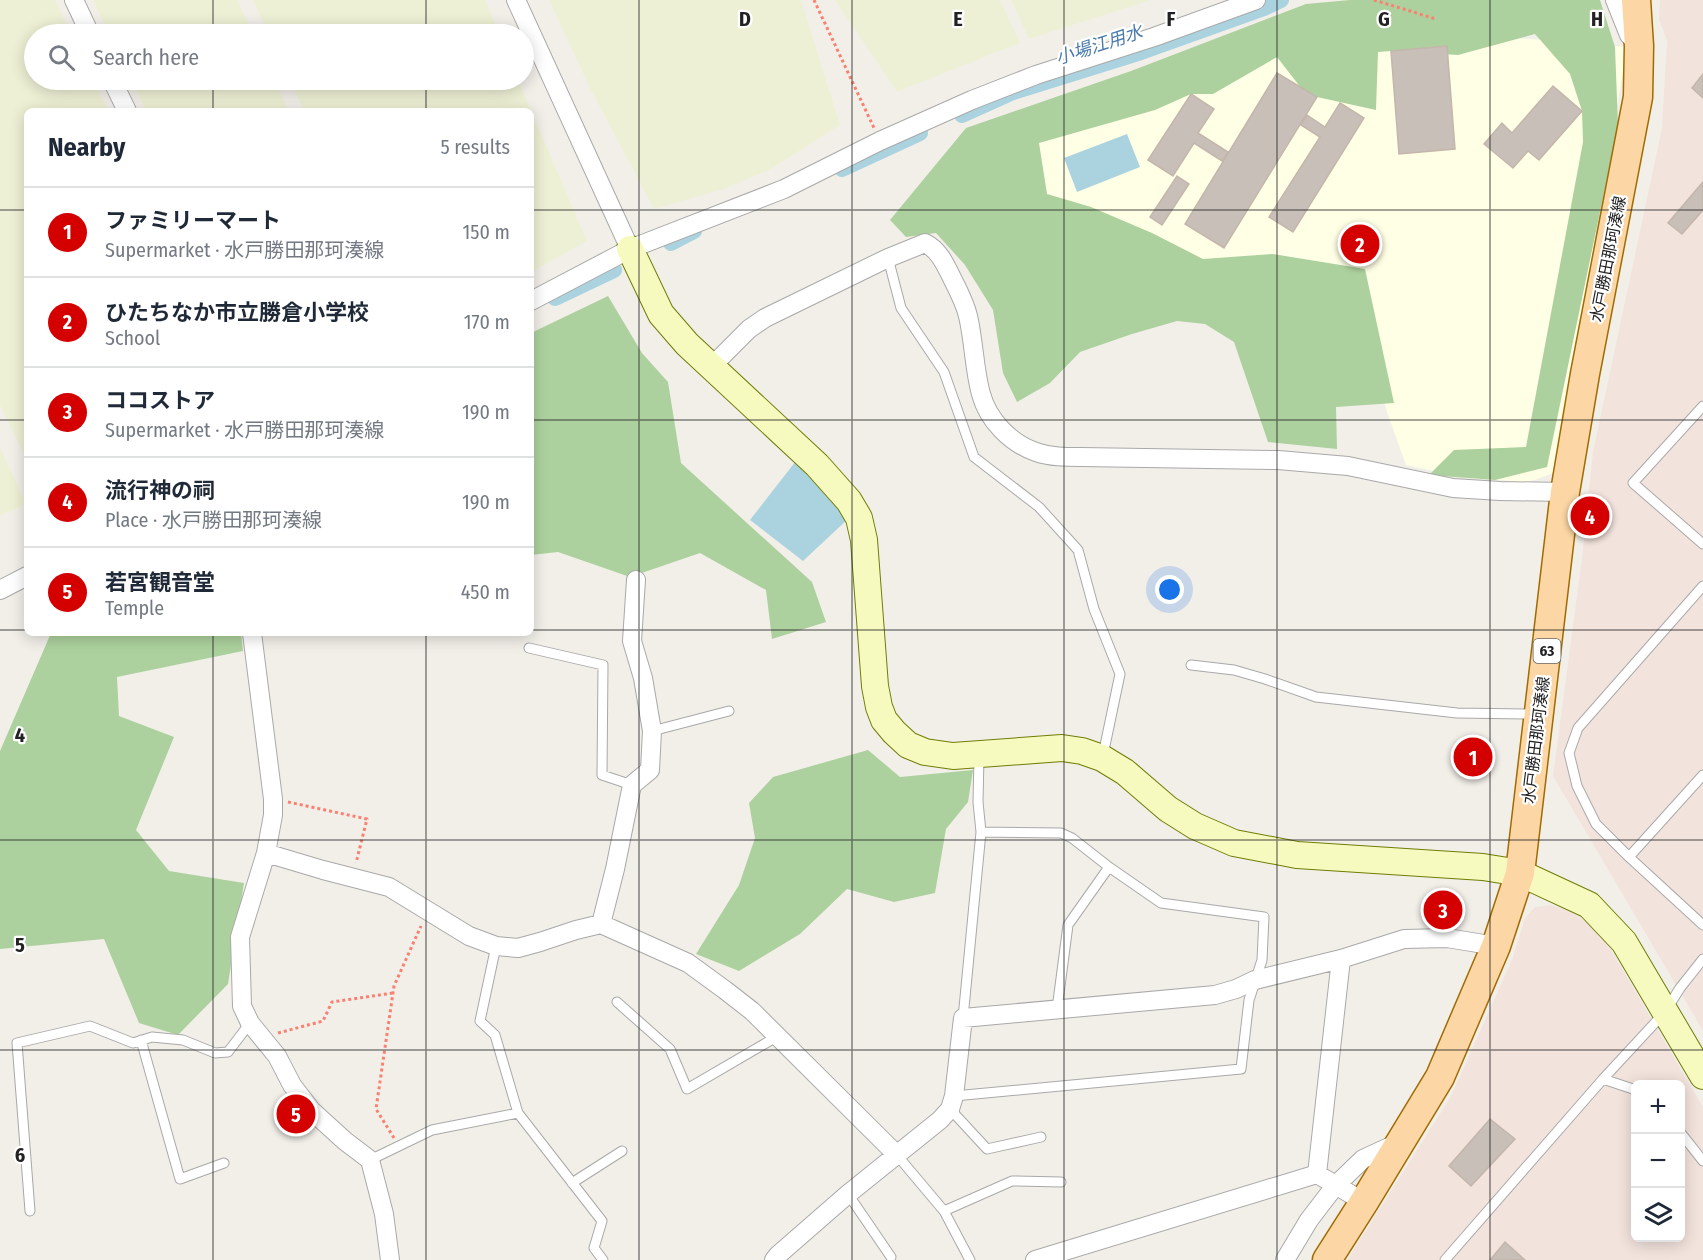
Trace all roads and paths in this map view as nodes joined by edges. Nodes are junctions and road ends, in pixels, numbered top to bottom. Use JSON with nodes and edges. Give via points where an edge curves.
{"nodes":[{"id":1,"x":74,"y":0,"type":"edge"},
{"id":2,"x":516,"y":0,"type":"edge"},
{"id":3,"x":814,"y":0,"type":"edge"},
{"id":4,"x":1256,"y":0,"type":"edge"},
{"id":5,"x":1374,"y":0,"type":"edge"},
{"id":6,"x":1615,"y":0,"type":"edge"},
{"id":7,"x":1636,"y":0,"type":"edge"},
{"id":8,"x":1436,"y":19,"type":"dead end"},
{"id":9,"x":85,"y":24,"type":"edge"},
{"id":10,"x":527,"y":24,"type":"edge"},
{"id":11,"x":534,"y":39,"type":"edge"},
{"id":12,"x":1639,"y":46,"type":"junction"},
{"id":13,"x":117,"y":90,"type":"edge"},
{"id":14,"x":126,"y":108,"type":"edge"},
{"id":15,"x":880,"y":141,"type":"junction"},
{"id":16,"x":630,"y":249,"type":"junction"},
{"id":17,"x":888,"y":258,"type":"junction"},
{"id":18,"x":534,"y":299,"type":"edge"},
{"id":19,"x":712,"y":366,"type":"junction"},
{"id":20,"x":1703,"y":406,"type":"edge"},
{"id":21,"x":1565,"y":492,"type":"junction"},
{"id":22,"x":1703,"y":544,"type":"edge"},
{"id":23,"x":24,"y":578,"type":"edge"},
{"id":24,"x":636,"y":580,"type":"dead end"},
{"id":25,"x":1703,"y":586,"type":"edge"},
{"id":26,"x":0,"y":590,"type":"edge"},
{"id":27,"x":252,"y":636,"type":"edge"},
{"id":28,"x":529,"y":648,"type":"dead end"},
{"id":29,"x":1191,"y":665,"type":"dead end"},
{"id":30,"x":729,"y":711,"type":"dead end"},
{"id":31,"x":1539,"y":714,"type":"junction"},
{"id":32,"x":652,"y":731,"type":"junction"},
{"id":33,"x":979,"y":753,"type":"junction"},
{"id":34,"x":1102,"y":758,"type":"junction"},
{"id":35,"x":1703,"y":776,"type":"edge"},
{"id":36,"x":632,"y":785,"type":"junction"},
{"id":37,"x":273,"y":799,"type":"junction"},
{"id":38,"x":981,"y":832,"type":"junction"},
{"id":39,"x":267,"y":853,"type":"junction"},
{"id":40,"x":1629,"y":857,"type":"junction"},
{"id":41,"x":1109,"y":867,"type":"junction"},
{"id":42,"x":1520,"y":873,"type":"junction"},
{"id":43,"x":353,"y":877,"type":"junction"},
{"id":44,"x":427,"y":910,"type":"junction"},
{"id":45,"x":601,"y":924,"type":"junction"},
{"id":46,"x":1703,"y":925,"type":"edge"},
{"id":47,"x":496,"y":946,"type":"junction"},
{"id":48,"x":1496,"y":946,"type":"junction"},
{"id":49,"x":1341,"y":959,"type":"junction"},
{"id":50,"x":1703,"y":959,"type":"edge"},
{"id":51,"x":1255,"y":980,"type":"junction"},
{"id":52,"x":393,"y":993,"type":"junction"},
{"id":53,"x":617,"y":1002,"type":"dead end"},
{"id":54,"x":1057,"y":1010,"type":"junction"},
{"id":55,"x":1665,"y":1012,"type":"junction"},
{"id":56,"x":963,"y":1018,"type":"junction"},
{"id":57,"x":250,"y":1023,"type":"junction"},
{"id":58,"x":778,"y":1036,"type":"junction"},
{"id":59,"x":263,"y":1037,"type":"junction"},
{"id":60,"x":141,"y":1040,"type":"junction"},
{"id":61,"x":1703,"y":1076,"type":"edge"},
{"id":62,"x":1603,"y":1078,"type":"junction"},
{"id":63,"x":1631,"y":1088,"type":"edge"},
{"id":64,"x":952,"y":1102,"type":"junction"},
{"id":65,"x":518,"y":1113,"type":"junction"},
{"id":66,"x":1682,"y":1134,"type":"edge"},
{"id":67,"x":1041,"y":1137,"type":"dead end"},
{"id":68,"x":1399,"y":1144,"type":"junction"},
{"id":69,"x":398,"y":1145,"type":"junction"},
{"id":70,"x":622,"y":1151,"type":"dead end"},
{"id":71,"x":896,"y":1154,"type":"junction"},
{"id":72,"x":370,"y":1160,"type":"junction"},
{"id":73,"x":1703,"y":1161,"type":"edge"},
{"id":74,"x":224,"y":1163,"type":"dead end"},
{"id":75,"x":1317,"y":1174,"type":"junction"},
{"id":76,"x":1061,"y":1182,"type":"dead end"},
{"id":77,"x":573,"y":1183,"type":"junction"},
{"id":78,"x":1335,"y":1186,"type":"junction"},
{"id":79,"x":848,"y":1194,"type":"junction"},
{"id":80,"x":1364,"y":1202,"type":"junction"},
{"id":81,"x":944,"y":1210,"type":"junction"},
{"id":82,"x":30,"y":1211,"type":"dead end"},
{"id":83,"x":891,"y":1257,"type":"dead end"},
{"id":84,"x":778,"y":1258,"type":"edge"},
{"id":85,"x":390,"y":1260,"type":"edge"},
{"id":86,"x":603,"y":1260,"type":"edge"},
{"id":87,"x":970,"y":1260,"type":"edge"},
{"id":88,"x":1035,"y":1260,"type":"edge"},
{"id":89,"x":1285,"y":1260,"type":"edge"},
{"id":90,"x":1327,"y":1260,"type":"edge"},
{"id":91,"x":1444,"y":1260,"type":"edge"}],
"edges":[{"from":1,"to":9,"type":"street"},
{"from":2,"to":10,"type":"street"},
{"from":3,"to":15,"type":"path"},
{"from":4,"to":15,"type":"street","via":[[1036,75]]},
{"from":5,"to":8,"type":"path"},
{"from":6,"to":12,"type":"street","via":[[1629,35]]},
{"from":7,"to":12,"type":"main road","name":"水戸勝田那珂湊線","number":"63"},
{"from":11,"to":16,"type":"street"},
{"from":12,"to":21,"type":"main road","name":"水戸勝田那珂湊線","number":"63","via":[[1638,97]]},
{"from":13,"to":14,"type":"street"},
{"from":15,"to":16,"type":"street","via":[[784,189]]},
{"from":16,"to":18,"type":"street"},
{"from":16,"to":19,"type":"street","via":[[661,314]]},
{"from":17,"to":19,"type":"street","via":[[765,318]]},
{"from":17,"to":21,"type":"street","via":[[925,243],[935,248],[968,315],[981,394],[990,415],[1017,443],[1035,452],[1081,457],[1278,460],[1348,466],[1453,488]]},
{"from":17,"to":34,"type":"lane","via":[[901,308],[944,372],[974,457],[1040,507],[1078,550],[1094,609],[1120,674]]},
{"from":19,"to":33,"type":"street","via":[[817,465],[859,518],[867,570],[875,686],[884,720],[908,745],[925,752],[953,756]]},
{"from":20,"to":22,"type":"lane","via":[[1632,483]]},
{"from":21,"to":31,"type":"main road","name":"水戸勝田那珂湊線","number":"63"},
{"from":23,"to":26,"type":"street"},
{"from":24,"to":32,"type":"street","via":[[632,642]]},
{"from":25,"to":40,"type":"lane","via":[[1578,728],[1569,753],[1577,786],[1596,824]]},
{"from":27,"to":37,"type":"street"},
{"from":28,"to":36,"type":"lane","via":[[603,665],[603,775]]},
{"from":29,"to":31,"type":"lane","via":[[1234,670],[1316,697],[1457,713]]},
{"from":30,"to":32,"type":"lane"},
{"from":31,"to":42,"type":"main road","name":"水戸勝田那珂湊線","number":"63"},
{"from":32,"to":36,"type":"street","via":[[650,770]]},
{"from":33,"to":34,"type":"street","via":[[1062,748]]},
{"from":33,"to":38,"type":"lane"},
{"from":34,"to":42,"type":"street","via":[[1125,771],[1168,809],[1234,843],[1297,855],[1483,867]]},
{"from":35,"to":40,"type":"lane"},
{"from":36,"to":45,"type":"street"},
{"from":37,"to":39,"type":"street"},
{"from":37,"to":43,"type":"path","via":[[366,819]]},
{"from":38,"to":41,"type":"lane","via":[[1061,834]]},
{"from":38,"to":56,"type":"lane"},
{"from":39,"to":43,"type":"street"},
{"from":39,"to":57,"type":"street","via":[[240,937],[242,1006]]},
{"from":40,"to":46,"type":"lane"},
{"from":41,"to":51,"type":"lane","via":[[1161,903],[1264,917],[1262,960]]},
{"from":41,"to":54,"type":"lane","via":[[1068,925]]},
{"from":42,"to":48,"type":"main road","name":"水戸勝田那珂湊線","number":"63"},
{"from":42,"to":55,"type":"street","via":[[1589,905],[1624,942]]},
{"from":43,"to":44,"type":"street","via":[[389,887]]},
{"from":44,"to":47,"type":"street","via":[[469,936]]},
{"from":44,"to":52,"type":"path"},
{"from":45,"to":47,"type":"street","via":[[518,948]]},
{"from":45,"to":58,"type":"street","via":[[688,963],[752,1011]]},
{"from":47,"to":65,"type":"lane","via":[[480,1021],[495,1035]]},
{"from":48,"to":49,"type":"street","via":[[1447,938],[1404,939]]},
{"from":48,"to":68,"type":"main road","name":"水戸勝田那珂湊線","number":"63","via":[[1440,1077]]},
{"from":49,"to":51,"type":"street"},
{"from":49,"to":75,"type":"street"},
{"from":50,"to":55,"type":"lane"},
{"from":51,"to":54,"type":"street","via":[[1215,995]]},
{"from":51,"to":64,"type":"lane","via":[[1241,1069]]},
{"from":52,"to":59,"type":"path","via":[[332,1002],[323,1021]]},
{"from":52,"to":69,"type":"path","via":[[376,1109]]},
{"from":53,"to":58,"type":"lane","via":[[670,1049],[687,1089]]},
{"from":54,"to":56,"type":"street"},
{"from":55,"to":61,"type":"street"},
{"from":55,"to":62,"type":"lane"},
{"from":56,"to":64,"type":"street"},
{"from":57,"to":59,"type":"street"},
{"from":57,"to":60,"type":"lane","via":[[228,1052],[215,1053],[183,1040]]},
{"from":58,"to":71,"type":"street"},
{"from":59,"to":72,"type":"street","via":[[312,1111]]},
{"from":60,"to":74,"type":"lane","via":[[180,1179]]},
{"from":60,"to":82,"type":"lane","via":[[133,1043],[90,1026],[16,1043]]},
{"from":62,"to":63,"type":"lane"},
{"from":62,"to":91,"type":"lane"},
{"from":64,"to":67,"type":"lane","via":[[987,1149]]},
{"from":64,"to":71,"type":"street","via":[[940,1120]]},
{"from":65,"to":69,"type":"lane","via":[[432,1130]]},
{"from":65,"to":77,"type":"lane"},
{"from":66,"to":73,"type":"lane"},
{"from":68,"to":78,"type":"street","via":[[1364,1159]]},
{"from":68,"to":80,"type":"main road","name":"水戸勝田那珂湊線","number":"63"},
{"from":69,"to":72,"type":"lane"},
{"from":70,"to":77,"type":"lane"},
{"from":71,"to":79,"type":"street"},
{"from":71,"to":81,"type":"lane"},
{"from":72,"to":85,"type":"street","via":[[384,1214]]},
{"from":75,"to":78,"type":"street"},
{"from":75,"to":88,"type":"street"},
{"from":76,"to":81,"type":"lane","via":[[1012,1181]]},
{"from":77,"to":86,"type":"lane","via":[[602,1221],[594,1248]]},
{"from":78,"to":80,"type":"street"},
{"from":78,"to":89,"type":"street"},
{"from":79,"to":83,"type":"lane"},
{"from":79,"to":84,"type":"street"},
{"from":80,"to":90,"type":"main road","name":"水戸勝田那珂湊線","number":"63"},
{"from":81,"to":87,"type":"lane"}]}
